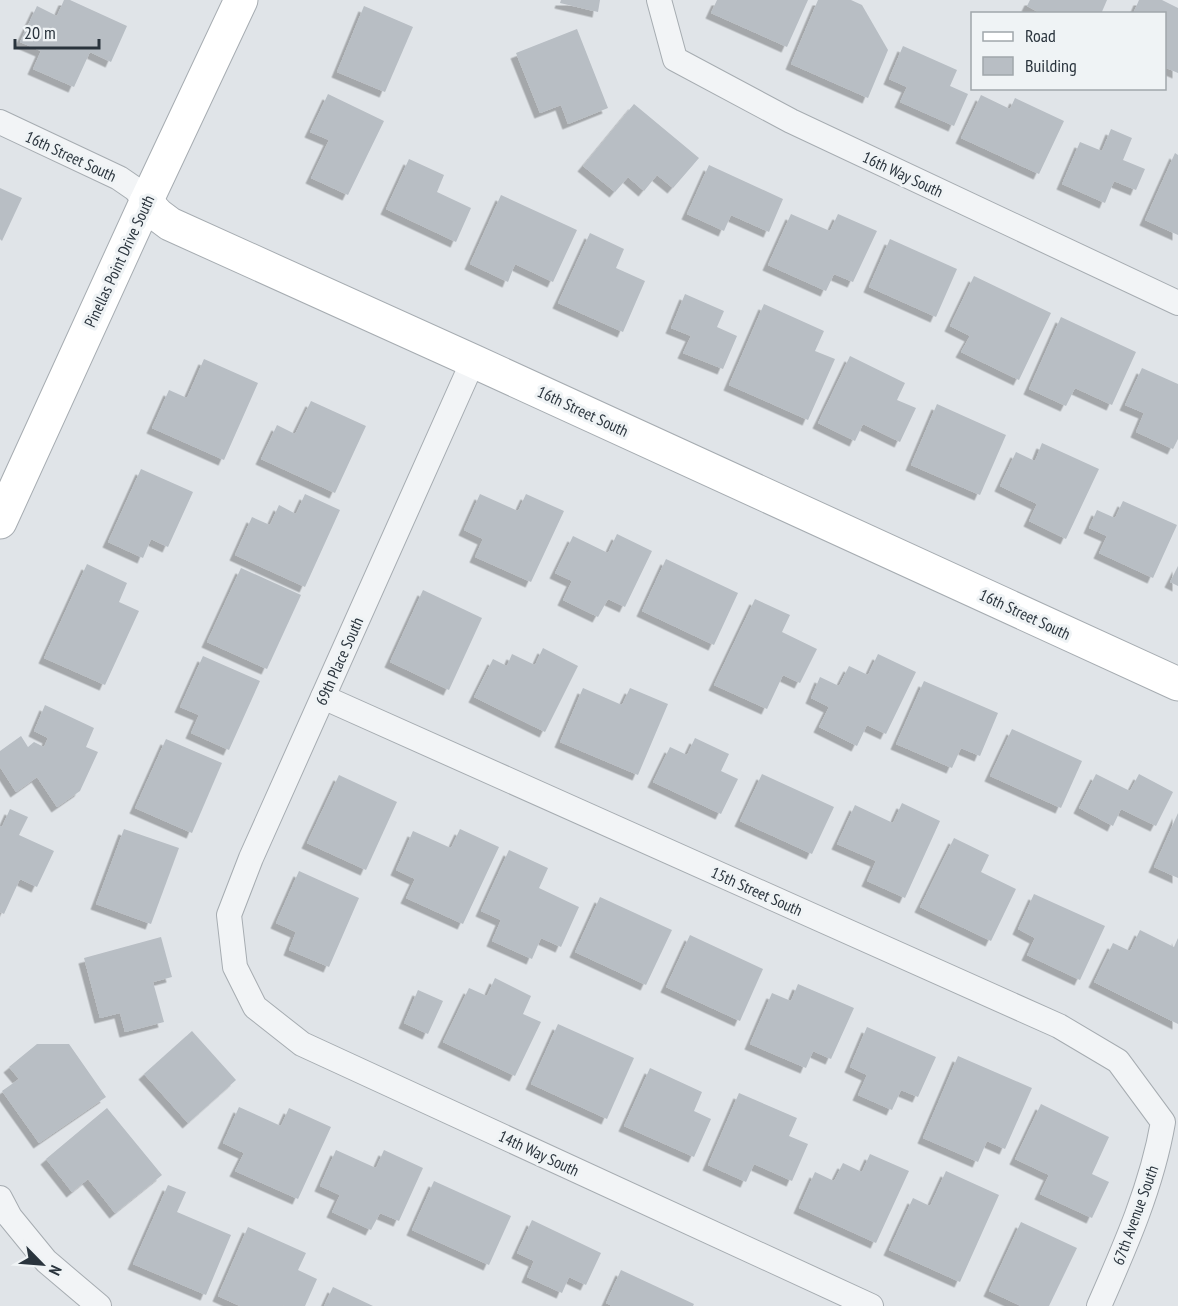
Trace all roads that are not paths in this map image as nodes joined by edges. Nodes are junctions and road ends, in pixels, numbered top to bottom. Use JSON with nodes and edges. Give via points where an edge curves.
{"nodes":[{"id":1,"x":241,"y":0,"type":"edge"},
{"id":2,"x":661,"y":6,"type":"edge"},
{"id":3,"x":0,"y":122,"type":"edge"},
{"id":4,"x":146,"y":202,"type":"junction"},
{"id":5,"x":1178,"y":303,"type":"edge"},
{"id":6,"x":473,"y":361,"type":"junction"},
{"id":7,"x":0,"y":522,"type":"edge"},
{"id":8,"x":1178,"y":684,"type":"edge"},
{"id":9,"x":323,"y":697,"type":"junction"},
{"id":10,"x":235,"y":967,"type":"joint"},
{"id":11,"x":1163,"y":1122,"type":"joint"},
{"id":12,"x":0,"y":1198,"type":"edge"},
{"id":13,"x":99,"y":1306,"type":"edge"},
{"id":14,"x":871,"y":1306,"type":"edge"},
{"id":15,"x":1099,"y":1306,"type":"edge"}],
"edges":[{"from":1,"to":4,"type":"street","name":"Pinellas Point Drive South"},
{"from":2,"to":5,"type":"street","name":"16th Way South","via":[[675,59],[790,121]]},
{"from":3,"to":4,"type":"street","name":"16th Street South","via":[[119,177]]},
{"from":4,"to":6,"type":"street","name":"16th Street South","via":[[170,224]]},
{"from":4,"to":7,"type":"street","name":"Pinellas Point Drive South"},
{"from":6,"to":8,"type":"street","name":"16th Street South"},
{"from":6,"to":9,"type":"street","name":"69th Place South"},
{"from":9,"to":10,"type":"street","name":"69th Place South","via":[[229,915]]},
{"from":9,"to":11,"type":"street","name":"15th Street South","via":[[1059,1026],[1118,1061]]},
{"from":10,"to":14,"type":"street","name":"14th Way South","via":[[255,1007],[302,1044]]},
{"from":11,"to":15,"type":"street","name":"67th Avenue South","via":[[1159,1148],[1131,1235]]},
{"from":12,"to":13,"type":"street","via":[[46,1262]]}]}
